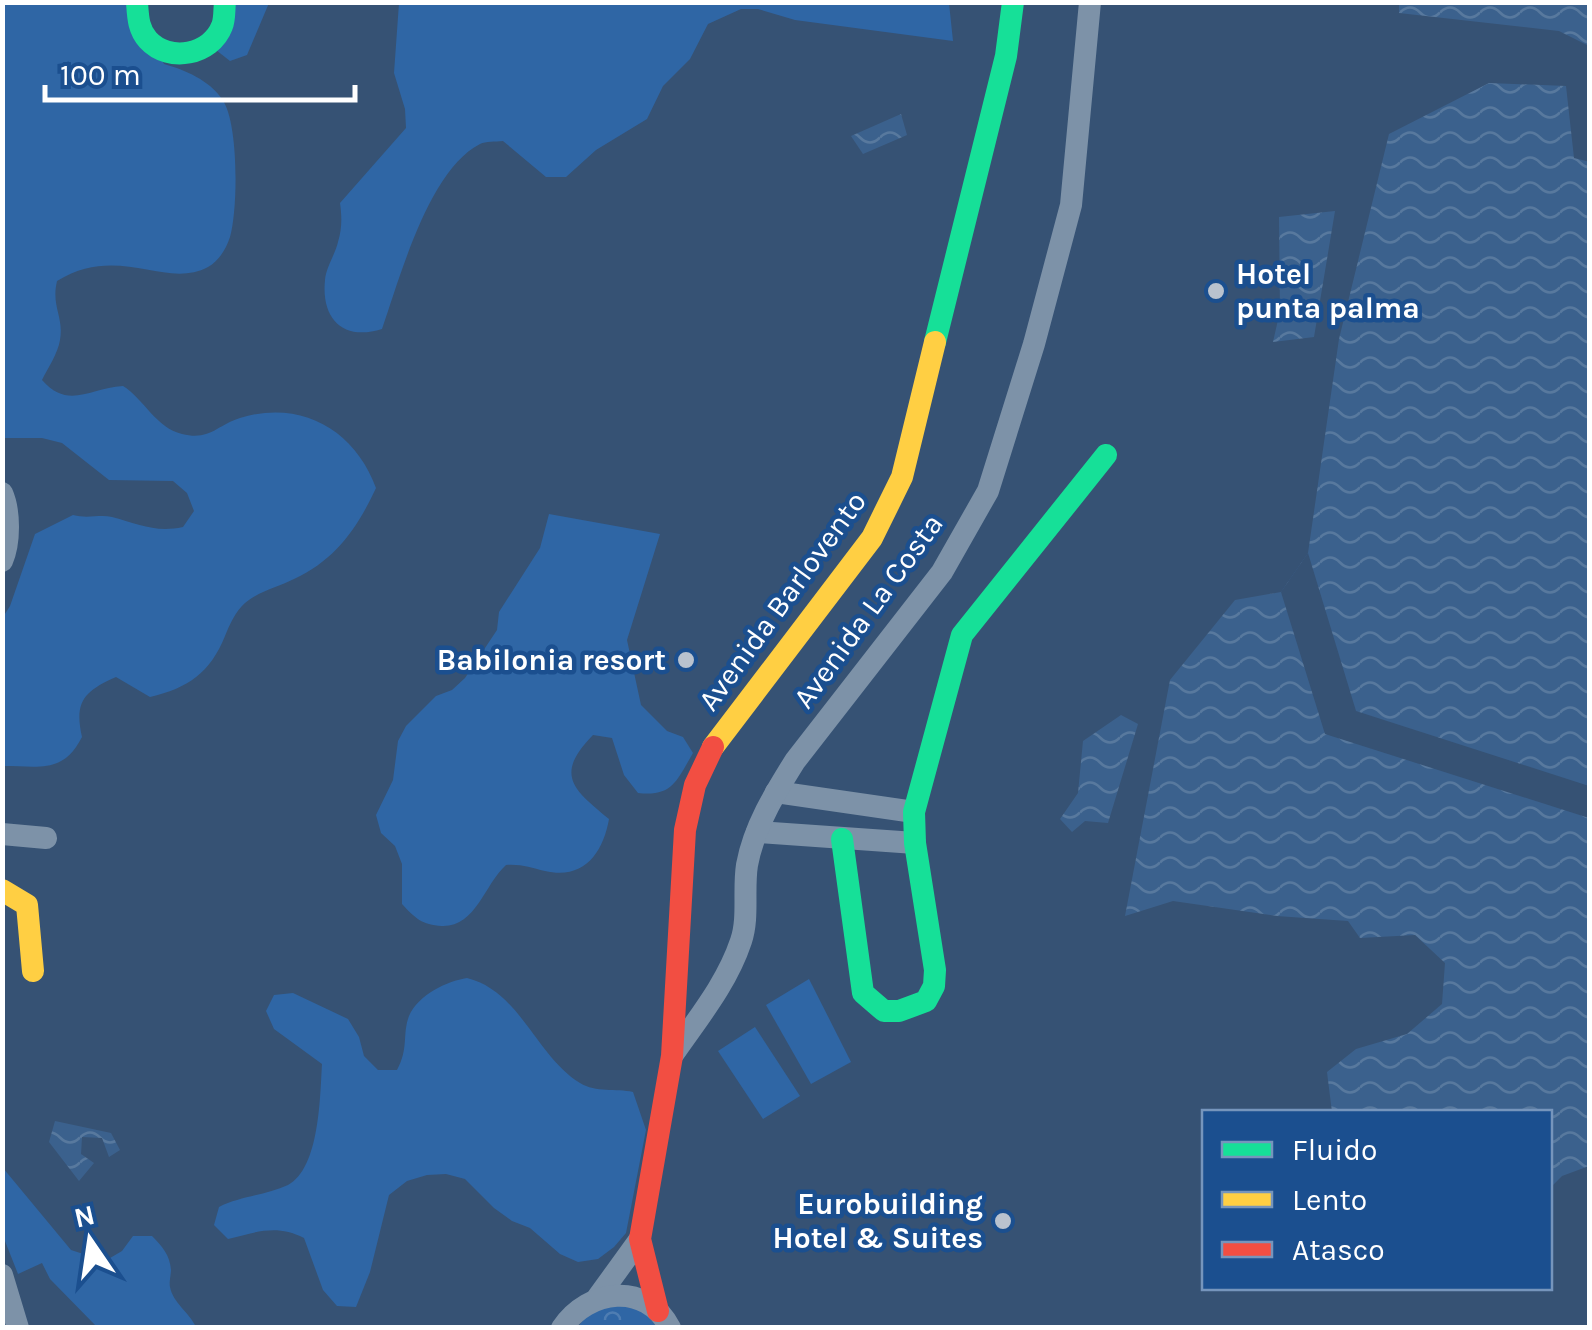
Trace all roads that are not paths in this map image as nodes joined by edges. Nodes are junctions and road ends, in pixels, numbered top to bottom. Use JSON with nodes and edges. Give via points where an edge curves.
{"nodes":[{"id":1,"x":137,"y":2,"type":"edge"},
{"id":2,"x":225,"y":2,"type":"edge"},
{"id":3,"x":1013,"y":2,"type":"edge"},
{"id":4,"x":1090,"y":2,"type":"edge"},
{"id":5,"x":1106,"y":456,"type":"dead end"},
{"id":6,"x":2,"y":494,"type":"edge"},
{"id":7,"x":2,"y":561,"type":"edge"},
{"id":8,"x":776,"y":792,"type":"junction"},
{"id":9,"x":914,"y":812,"type":"junction"},
{"id":10,"x":757,"y":832,"type":"junction"},
{"id":11,"x":2,"y":834,"type":"edge"},
{"id":12,"x":46,"y":838,"type":"dead end"},
{"id":13,"x":842,"y":839,"type":"junction"},
{"id":14,"x":916,"y":843,"type":"junction"},
{"id":15,"x":2,"y":890,"type":"edge"},
{"id":16,"x":32,"y":971,"type":"dead end"},
{"id":17,"x":672,"y":1056,"type":"junction"},
{"id":18,"x":640,"y":1238,"type":"junction"},
{"id":19,"x":2,"y":1275,"type":"edge"},
{"id":20,"x":598,"y":1297,"type":"junction"},
{"id":21,"x":668,"y":1322,"type":"edge"},
{"id":22,"x":18,"y":1328,"type":"edge"},
{"id":23,"x":562,"y":1328,"type":"edge"}],
"edges":[{"from":1,"to":2,"type":"street","via":[[143,34],[178,55],[195,53],[218,36]]},
{"from":3,"to":17,"type":"street","name":"Avenida Barlovento","via":[[1006,56],[902,477],[872,538],[728,726],[695,785],[685,830]]},
{"from":4,"to":8,"type":"street","name":"Avenida La Costa","via":[[1071,205],[988,492],[942,572]]},
{"from":5,"to":9,"type":"street","via":[[962,635]]},
{"from":6,"to":7,"type":"street"},
{"from":8,"to":9,"type":"street"},
{"from":8,"to":10,"type":"street","name":"Avenida La Costa"},
{"from":9,"to":14,"type":"street"},
{"from":10,"to":13,"type":"street"},
{"from":10,"to":17,"type":"street","name":"Avenida La Costa","via":[[747,866],[743,936],[730,971]]},
{"from":11,"to":12,"type":"street"},
{"from":13,"to":14,"type":"street"},
{"from":13,"to":14,"type":"street","via":[[864,993],[874,1008],[890,1013],[926,1001],[934,986]]},
{"from":15,"to":16,"type":"street","via":[[26,905]]},
{"from":17,"to":18,"type":"street","name":"Avenida Barlovento"},
{"from":18,"to":20,"type":"street","name":"Avenida Barlovento"},
{"from":18,"to":21,"type":"street","name":"Avenida Barlovento"},
{"from":19,"to":22,"type":"street"},
{"from":20,"to":21,"type":"street","via":[[640,1299]]},
{"from":20,"to":23,"type":"street","name":"Avenida Barlovento"}]}
